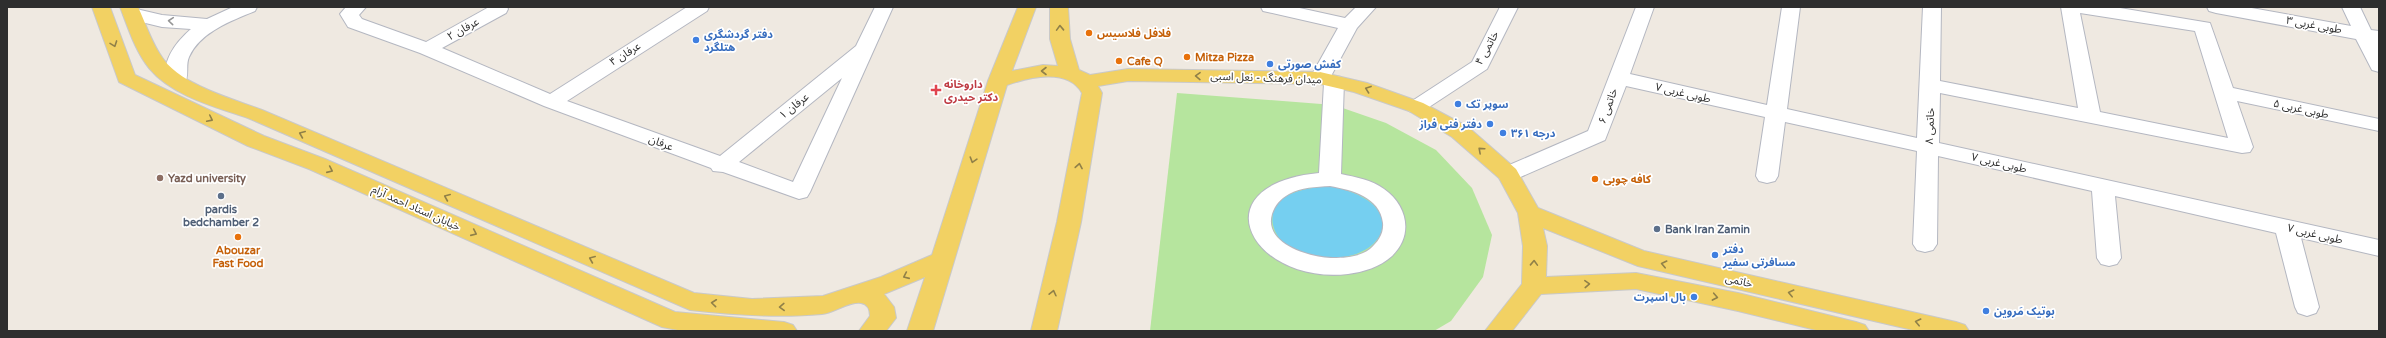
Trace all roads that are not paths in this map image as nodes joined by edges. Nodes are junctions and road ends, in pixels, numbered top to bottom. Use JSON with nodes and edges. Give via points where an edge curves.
{"nodes":[{"id":1,"x":100,"y":7,"type":"edge"},
{"id":2,"x":248,"y":7,"type":"edge"},
{"id":3,"x":357,"y":7,"type":"edge"},
{"id":4,"x":700,"y":7,"type":"edge"},
{"id":5,"x":884,"y":7,"type":"edge"},
{"id":6,"x":1027,"y":7,"type":"edge"},
{"id":7,"x":1059,"y":7,"type":"edge"},
{"id":8,"x":1270,"y":7,"type":"edge"},
{"id":9,"x":1367,"y":7,"type":"edge"},
{"id":10,"x":1509,"y":7,"type":"edge"},
{"id":11,"x":1644,"y":7,"type":"edge"},
{"id":12,"x":1790,"y":7,"type":"edge"},
{"id":13,"x":1932,"y":7,"type":"edge"},
{"id":14,"x":2070,"y":7,"type":"edge"},
{"id":15,"x":2079,"y":7,"type":"edge"},
{"id":16,"x":2216,"y":7,"type":"edge"},
{"id":17,"x":2351,"y":7,"type":"edge"},
{"id":18,"x":130,"y":10,"type":"edge"},
{"id":19,"x":499,"y":10,"type":"dead end"},
{"id":20,"x":210,"y":25,"type":"junction"},
{"id":21,"x":1349,"y":25,"type":"junction"},
{"id":22,"x":2371,"y":36,"type":"edge"},
{"id":23,"x":867,"y":46,"type":"junction"},
{"id":24,"x":427,"y":49,"type":"junction"},
{"id":25,"x":2379,"y":66,"type":"edge"},
{"id":26,"x":1618,"y":78,"type":"junction"},
{"id":27,"x":1078,"y":79,"type":"junction"},
{"id":28,"x":177,"y":80,"type":"junction"},
{"id":29,"x":1327,"y":80,"type":"junction"},
{"id":30,"x":998,"y":81,"type":"junction"},
{"id":31,"x":1931,"y":85,"type":"junction"},
{"id":32,"x":2224,"y":92,"type":"junction"},
{"id":33,"x":551,"y":102,"type":"junction"},
{"id":34,"x":1416,"y":107,"type":"junction"},
{"id":35,"x":1775,"y":113,"type":"junction"},
{"id":36,"x":2090,"y":117,"type":"junction"},
{"id":37,"x":2379,"y":125,"type":"edge"},
{"id":38,"x":1929,"y":147,"type":"junction"},
{"id":39,"x":721,"y":166,"type":"junction"},
{"id":40,"x":1508,"y":174,"type":"junction"},
{"id":41,"x":1767,"y":176,"type":"dead end"},
{"id":42,"x":1330,"y":180,"type":"junction"},
{"id":43,"x":2102,"y":186,"type":"junction"},
{"id":44,"x":1529,"y":213,"type":"junction"},
{"id":45,"x":2286,"y":227,"type":"junction"},
{"id":46,"x":1925,"y":244,"type":"dead end"},
{"id":47,"x":2379,"y":248,"type":"edge"},
{"id":48,"x":2109,"y":258,"type":"dead end"},
{"id":49,"x":942,"y":260,"type":"junction"},
{"id":50,"x":1534,"y":286,"type":"junction"},
{"id":51,"x":860,"y":294,"type":"junction"},
{"id":52,"x":2307,"y":307,"type":"dead end"},
{"id":53,"x":784,"y":331,"type":"edge"},
{"id":54,"x":872,"y":331,"type":"edge"},
{"id":55,"x":920,"y":331,"type":"edge"},
{"id":56,"x":1044,"y":331,"type":"edge"},
{"id":57,"x":1499,"y":331,"type":"edge"},
{"id":58,"x":1856,"y":331,"type":"edge"},
{"id":59,"x":1956,"y":331,"type":"edge"}],
"edges":[{"from":1,"to":53,"type":"main road","name":"خیابان استاد احمد آرام","one_way":true,"via":[[126,78],[256,141],[317,164],[671,321]]},
{"from":2,"to":20,"type":"street"},
{"from":3,"to":24,"type":"street","name":"عرفان","via":[[349,14],[355,22]]},
{"from":4,"to":33,"type":"street","name":"عرفان ۴"},
{"from":5,"to":23,"type":"street","name":"عرفان"},
{"from":6,"to":30,"type":"main road"},
{"from":27,"to":7,"type":"main road","one_way":true,"via":[[1060,38]]},
{"from":8,"to":21,"type":"street"},
{"from":9,"to":21,"type":"street"},
{"from":10,"to":34,"type":"street","name":"خاتمی ۴","via":[[1480,65]]},
{"from":11,"to":26,"type":"street","name":"خاتمی ۶"},
{"from":12,"to":35,"type":"street"},
{"from":13,"to":31,"type":"street","name":"خاتمی ۸"},
{"from":14,"to":36,"type":"street"},
{"from":15,"to":32,"type":"street","via":[[2203,27]]},
{"from":16,"to":22,"type":"street","name":"طوبی غربی ۳"},
{"from":17,"to":22,"type":"street"},
{"from":20,"to":18,"type":"street","one_way":true,"via":[[162,21]]},
{"from":18,"to":28,"type":"main road","name":"خیابان استاد احمد آرام","via":[[157,65]]},
{"from":19,"to":24,"type":"street","name":"عرفان ۲"},
{"from":20,"to":28,"type":"street","via":[[184,46],[177,60]]},
{"from":21,"to":29,"type":"street"},
{"from":22,"to":25,"type":"street"},
{"from":23,"to":39,"type":"street","name":"عرفان ۱"},
{"from":23,"to":39,"type":"street","name":"عرفان","via":[[799,192]]},
{"from":24,"to":33,"type":"street","name":"عرفان"},
{"from":26,"to":35,"type":"street","name":"طوبی غربی ۷"},
{"from":26,"to":40,"type":"street","name":"خاتمی ۶","via":[[1597,135]]},
{"from":29,"to":27,"type":"main road","name":"میدان فرهنگ - نعل اسبی","one_way":true,"via":[[1128,75]]},
{"from":27,"to":30,"type":"main road","one_way":true,"via":[[1053,71],[1034,71]]},
{"from":56,"to":27,"type":"main road","one_way":true,"via":[[1069,222],[1092,94]]},
{"from":51,"to":28,"type":"main road","name":"خیابان استاد احمد آرام","one_way":true,"via":[[824,306],[752,308],[690,301],[203,94]]},
{"from":34,"to":29,"type":"main road","name":"میدان فرهنگ - نعل اسبی","one_way":true,"via":[[1360,86]]},
{"from":29,"to":42,"type":"street"},
{"from":30,"to":49,"type":"main road","one_way":true},
{"from":31,"to":36,"type":"street"},
{"from":31,"to":38,"type":"street","name":"خاتمی ۸"},
{"from":32,"to":36,"type":"street","via":[[2242,148]]},
{"from":32,"to":37,"type":"street","name":"طوبی غربی ۵"},
{"from":33,"to":39,"type":"street","name":"عرفان"},
{"from":40,"to":34,"type":"main road","name":"میدان فرهنگ - نعل اسبی","one_way":true,"via":[[1460,132]]},
{"from":35,"to":38,"type":"street","name":"طوبی غربی ۷"},
{"from":35,"to":41,"type":"street"},
{"from":38,"to":43,"type":"street","name":"طوبی غربی ۷"},
{"from":38,"to":46,"type":"street","name":"خاتمی ۸"},
{"from":40,"to":44,"type":"main road","name":"میدان فرهنگ - نعل اسبی"},
{"from":42,"to":42,"type":"street","via":[[1304,181],[1282,188],[1267,201],[1258,220],[1263,234],[1277,250],[1299,261],[1325,267],[1353,265],[1376,257],[1391,243],[1396,229],[1391,209],[1376,194],[1355,184]]},
{"from":43,"to":45,"type":"street","name":"طوبی غربی ۷"},
{"from":43,"to":48,"type":"street"},
{"from":50,"to":44,"type":"main road","name":"میدان فرهنگ - نعل اسبی","one_way":true,"via":[[1535,246]]},
{"from":59,"to":44,"type":"main road","name":"خاتمی","one_way":true,"via":[[1638,258]]},
{"from":45,"to":47,"type":"street","name":"طوبی غربی ۷"},
{"from":45,"to":52,"type":"street"},
{"from":49,"to":51,"type":"main road","name":"خیابان استاد احمد آرام","one_way":true},
{"from":49,"to":55,"type":"main road"},
{"from":50,"to":57,"type":"main road"},
{"from":50,"to":58,"type":"main road","name":"خاتمی","one_way":true,"via":[[1636,281],[1738,302]]},
{"from":51,"to":54,"type":"main road","via":[[874,298],[882,307],[883,318]]}]}
